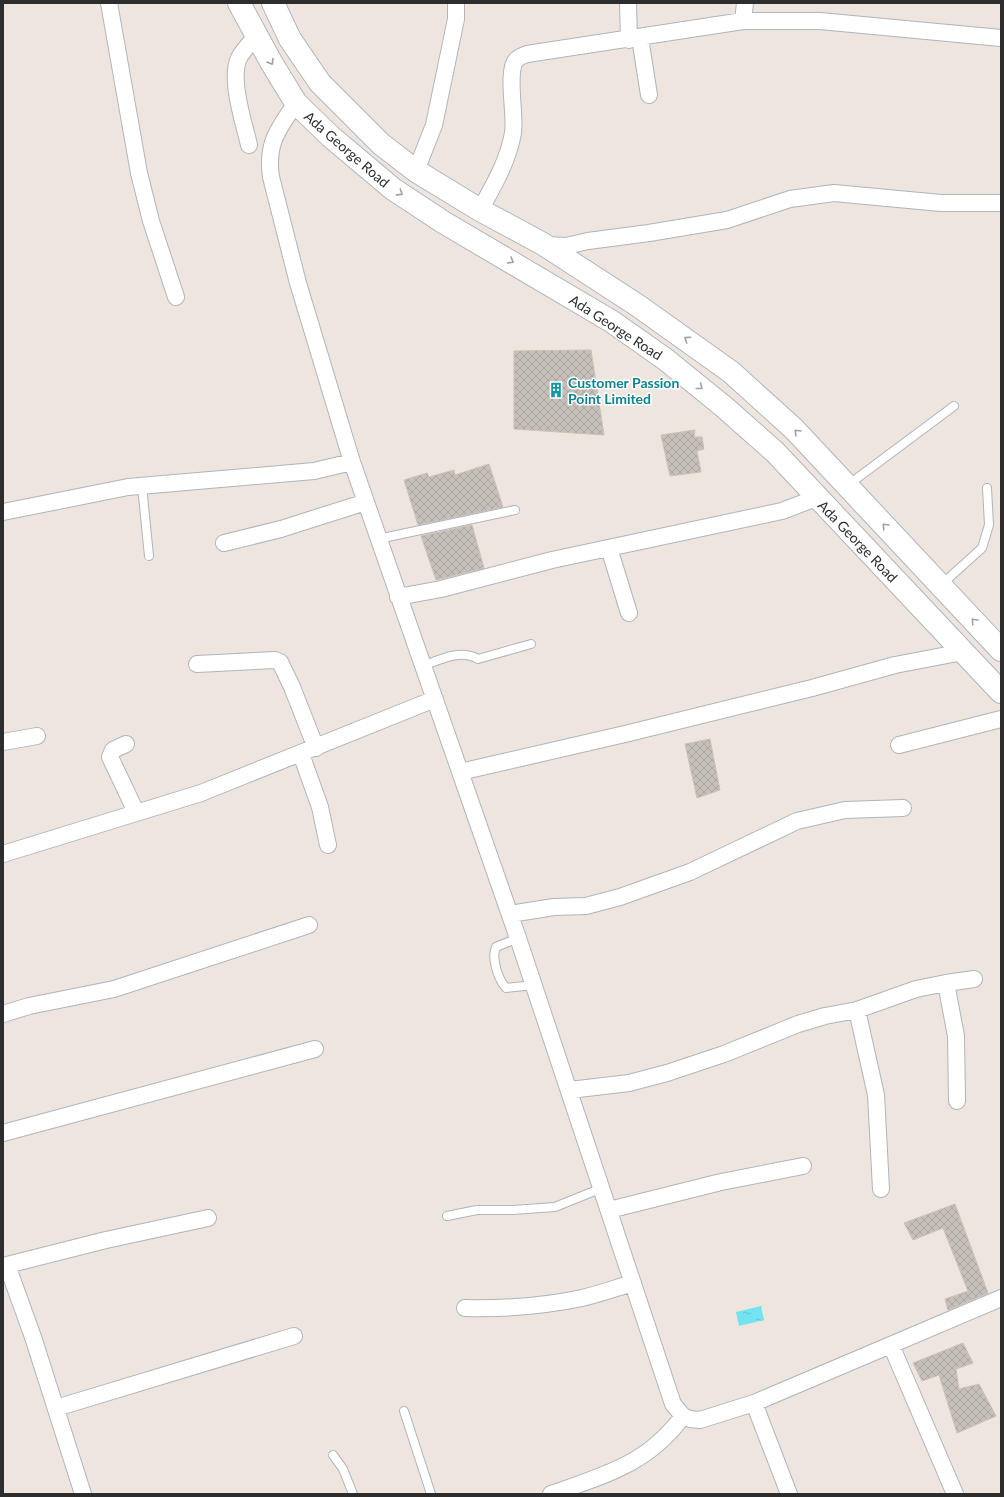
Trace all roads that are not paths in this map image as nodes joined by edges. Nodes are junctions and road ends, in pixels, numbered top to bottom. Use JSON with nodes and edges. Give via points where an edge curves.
{"nodes":[{"id":1,"x":109,"y":3,"type":"edge"},
{"id":2,"x":239,"y":3,"type":"edge"},
{"id":3,"x":273,"y":3,"type":"edge"},
{"id":4,"x":456,"y":3,"type":"edge"},
{"id":5,"x":628,"y":3,"type":"edge"},
{"id":6,"x":744,"y":3,"type":"edge"},
{"id":7,"x":743,"y":22,"type":"junction"},
{"id":8,"x":256,"y":36,"type":"junction"},
{"id":9,"x":1001,"y":38,"type":"edge"},
{"id":10,"x":634,"y":39,"type":"junction"},
{"id":11,"x":649,"y":95,"type":"dead end"},
{"id":12,"x":296,"y":103,"type":"junction"},
{"id":13,"x":249,"y":145,"type":"dead end"},
{"id":14,"x":416,"y":171,"type":"junction"},
{"id":15,"x":1001,"y":203,"type":"edge"},
{"id":16,"x":480,"y":210,"type":"junction"},
{"id":17,"x":543,"y":244,"type":"junction"},
{"id":18,"x":176,"y":297,"type":"dead end"},
{"id":19,"x":954,"y":406,"type":"dead end"},
{"id":20,"x":352,"y":462,"type":"junction"},
{"id":21,"x":142,"y":486,"type":"junction"},
{"id":22,"x":847,"y":486,"type":"junction"},
{"id":23,"x":987,"y":488,"type":"dead end"},
{"id":24,"x":816,"y":498,"type":"junction"},
{"id":25,"x":366,"y":502,"type":"junction"},
{"id":26,"x":515,"y":510,"type":"dead end"},
{"id":27,"x":3,"y":512,"type":"edge"},
{"id":28,"x":378,"y":539,"type":"junction"},
{"id":29,"x":224,"y":543,"type":"dead end"},
{"id":30,"x":608,"y":548,"type":"junction"},
{"id":31,"x":149,"y":556,"type":"dead end"},
{"id":32,"x":941,"y":586,"type":"junction"},
{"id":33,"x":398,"y":597,"type":"junction"},
{"id":34,"x":629,"y":613,"type":"dead end"},
{"id":35,"x":530,"y":644,"type":"dead end"},
{"id":36,"x":1001,"y":650,"type":"edge"},
{"id":37,"x":963,"y":652,"type":"junction"},
{"id":38,"x":197,"y":664,"type":"dead end"},
{"id":39,"x":423,"y":666,"type":"junction"},
{"id":40,"x":1001,"y":692,"type":"edge"},
{"id":41,"x":435,"y":699,"type":"junction"},
{"id":42,"x":1001,"y":719,"type":"edge"},
{"id":43,"x":38,"y":736,"type":"dead end"},
{"id":44,"x":3,"y":742,"type":"edge"},
{"id":45,"x":126,"y":744,"type":"dead end"},
{"id":46,"x":899,"y":744,"type":"dead end"},
{"id":47,"x":316,"y":748,"type":"junction"},
{"id":48,"x":301,"y":754,"type":"junction"},
{"id":49,"x":460,"y":772,"type":"junction"},
{"id":50,"x":903,"y":808,"type":"dead end"},
{"id":51,"x":136,"y":812,"type":"junction"},
{"id":52,"x":328,"y":845,"type":"dead end"},
{"id":53,"x":3,"y":854,"type":"edge"},
{"id":54,"x":510,"y":914,"type":"junction"},
{"id":55,"x":309,"y":926,"type":"dead end"},
{"id":56,"x":518,"y":938,"type":"junction"},
{"id":57,"x":974,"y":980,"type":"dead end"},
{"id":58,"x":946,"y":982,"type":"junction"},
{"id":59,"x":534,"y":985,"type":"junction"},
{"id":60,"x":857,"y":1010,"type":"junction"},
{"id":61,"x":3,"y":1014,"type":"edge"},
{"id":62,"x":315,"y":1050,"type":"dead end"},
{"id":63,"x":570,"y":1090,"type":"junction"},
{"id":64,"x":957,"y":1101,"type":"dead end"},
{"id":65,"x":3,"y":1132,"type":"edge"},
{"id":66,"x":803,"y":1166,"type":"dead end"},
{"id":67,"x":602,"y":1188,"type":"junction"},
{"id":68,"x":881,"y":1188,"type":"dead end"},
{"id":69,"x":609,"y":1210,"type":"junction"},
{"id":70,"x":447,"y":1216,"type":"dead end"},
{"id":71,"x":208,"y":1218,"type":"dead end"},
{"id":72,"x":4,"y":1261,"type":"edge"},
{"id":73,"x":633,"y":1283,"type":"junction"},
{"id":74,"x":1001,"y":1298,"type":"edge"},
{"id":75,"x":466,"y":1308,"type":"dead end"},
{"id":76,"x":294,"y":1336,"type":"dead end"},
{"id":77,"x":891,"y":1345,"type":"junction"},
{"id":78,"x":754,"y":1403,"type":"junction"},
{"id":79,"x":56,"y":1408,"type":"junction"},
{"id":80,"x":404,"y":1411,"type":"dead end"},
{"id":81,"x":683,"y":1416,"type":"junction"},
{"id":82,"x":333,"y":1455,"type":"dead end"},
{"id":83,"x":83,"y":1494,"type":"edge"},
{"id":84,"x":353,"y":1494,"type":"edge"},
{"id":85,"x":431,"y":1494,"type":"edge"},
{"id":86,"x":551,"y":1494,"type":"edge"},
{"id":87,"x":789,"y":1494,"type":"edge"},
{"id":88,"x":955,"y":1494,"type":"edge"}],
"edges":[{"from":1,"to":18,"type":"street","via":[[139,173],[150,221]]},
{"from":2,"to":8,"type":"main road","name":"Ada George Road"},
{"from":3,"to":14,"type":"main road","name":"Ada George Road","via":[[290,39],[320,83],[381,144]]},
{"from":4,"to":14,"type":"street","via":[[456,19],[434,125]]},
{"from":5,"to":10,"type":"street"},
{"from":6,"to":7,"type":"street"},
{"from":7,"to":9,"type":"street","via":[[820,21]]},
{"from":7,"to":10,"type":"street"},
{"from":8,"to":12,"type":"main road","name":"Ada George Road","one_way":true},
{"from":8,"to":13,"type":"street","via":[[239,57],[236,67],[240,107]]},
{"from":10,"to":11,"type":"street"},
{"from":10,"to":16,"type":"street","via":[[527,54],[517,59],[512,80],[513,132],[509,150],[502,171]]},
{"from":12,"to":20,"type":"street","via":[[271,145],[268,161],[298,283]]},
{"from":12,"to":24,"type":"main road","name":"Ada George Road","one_way":true,"via":[[330,136],[393,189],[443,222],[610,321],[665,359],[775,452]]},
{"from":14,"to":16,"type":"main road","name":"Ada George Road"},
{"from":15,"to":17,"type":"street","via":[[941,203],[834,193],[790,199],[727,220],[566,246]]},
{"from":16,"to":17,"type":"main road","name":"Ada George Road"},
{"from":22,"to":17,"type":"main road","name":"Ada George Road","one_way":true,"via":[[794,429],[731,372],[637,305]]},
{"from":19,"to":22,"type":"lane"},
{"from":20,"to":21,"type":"street","via":[[314,471]]},
{"from":20,"to":25,"type":"street"},
{"from":21,"to":27,"type":"street"},
{"from":21,"to":31,"type":"lane"},
{"from":32,"to":22,"type":"main road","name":"Ada George Road","one_way":true},
{"from":23,"to":32,"type":"lane","via":[[989,525],[982,548]]},
{"from":24,"to":30,"type":"street","via":[[782,511]]},
{"from":24,"to":37,"type":"main road","name":"Ada George Road"},
{"from":25,"to":28,"type":"street"},
{"from":25,"to":29,"type":"street","via":[[281,529]]},
{"from":26,"to":28,"type":"lane"},
{"from":28,"to":33,"type":"street"},
{"from":30,"to":33,"type":"street"},
{"from":30,"to":34,"type":"street"},
{"from":36,"to":32,"type":"main road","name":"Ada George Road","one_way":true},
{"from":33,"to":39,"type":"street"},
{"from":35,"to":39,"type":"lane","via":[[478,659],[471,655],[449,656]]},
{"from":37,"to":40,"type":"main road","name":"Ada George Road"},
{"from":37,"to":49,"type":"street","via":[[895,665],[625,734]]},
{"from":38,"to":47,"type":"street","via":[[275,660],[280,662]]},
{"from":39,"to":41,"type":"street"},
{"from":41,"to":47,"type":"street"},
{"from":41,"to":49,"type":"street"},
{"from":42,"to":46,"type":"street"},
{"from":43,"to":44,"type":"street"},
{"from":45,"to":51,"type":"street","via":[[113,750],[110,757]]},
{"from":47,"to":48,"type":"street"},
{"from":48,"to":51,"type":"street","via":[[201,793]]},
{"from":48,"to":52,"type":"street","via":[[320,807]]},
{"from":49,"to":54,"type":"street"},
{"from":50,"to":54,"type":"street","via":[[845,810],[797,821],[690,872],[620,897],[586,906],[554,907]]},
{"from":51,"to":53,"type":"street"},
{"from":54,"to":56,"type":"street"},
{"from":55,"to":61,"type":"street","via":[[114,989],[29,1006]]},
{"from":56,"to":59,"type":"street"},
{"from":56,"to":59,"type":"lane","via":[[496,947],[493,952],[501,982],[506,988]]},
{"from":57,"to":58,"type":"street"},
{"from":58,"to":60,"type":"street","via":[[916,989]]},
{"from":58,"to":64,"type":"street","via":[[956,1036]]},
{"from":59,"to":63,"type":"street"},
{"from":60,"to":63,"type":"street","via":[[798,1024],[724,1054],[667,1073],[629,1083]]},
{"from":60,"to":68,"type":"street","via":[[876,1095]]},
{"from":62,"to":65,"type":"street"},
{"from":63,"to":67,"type":"street"},
{"from":66,"to":69,"type":"street","via":[[722,1182]]},
{"from":67,"to":69,"type":"street"},
{"from":67,"to":70,"type":"lane","via":[[555,1207],[477,1210]]},
{"from":69,"to":73,"type":"street"},
{"from":71,"to":72,"type":"street"},
{"from":72,"to":79,"type":"street"},
{"from":73,"to":75,"type":"street","via":[[584,1298],[518,1307]]},
{"from":73,"to":81,"type":"street","via":[[673,1404]]},
{"from":74,"to":77,"type":"street"},
{"from":76,"to":79,"type":"street"},
{"from":77,"to":78,"type":"street"},
{"from":77,"to":88,"type":"street"},
{"from":78,"to":81,"type":"street","via":[[700,1420]]},
{"from":78,"to":87,"type":"street"},
{"from":79,"to":83,"type":"street"},
{"from":80,"to":85,"type":"lane"},
{"from":81,"to":86,"type":"street","via":[[665,1438],[648,1453],[622,1467]]},
{"from":82,"to":84,"type":"lane"}]}
